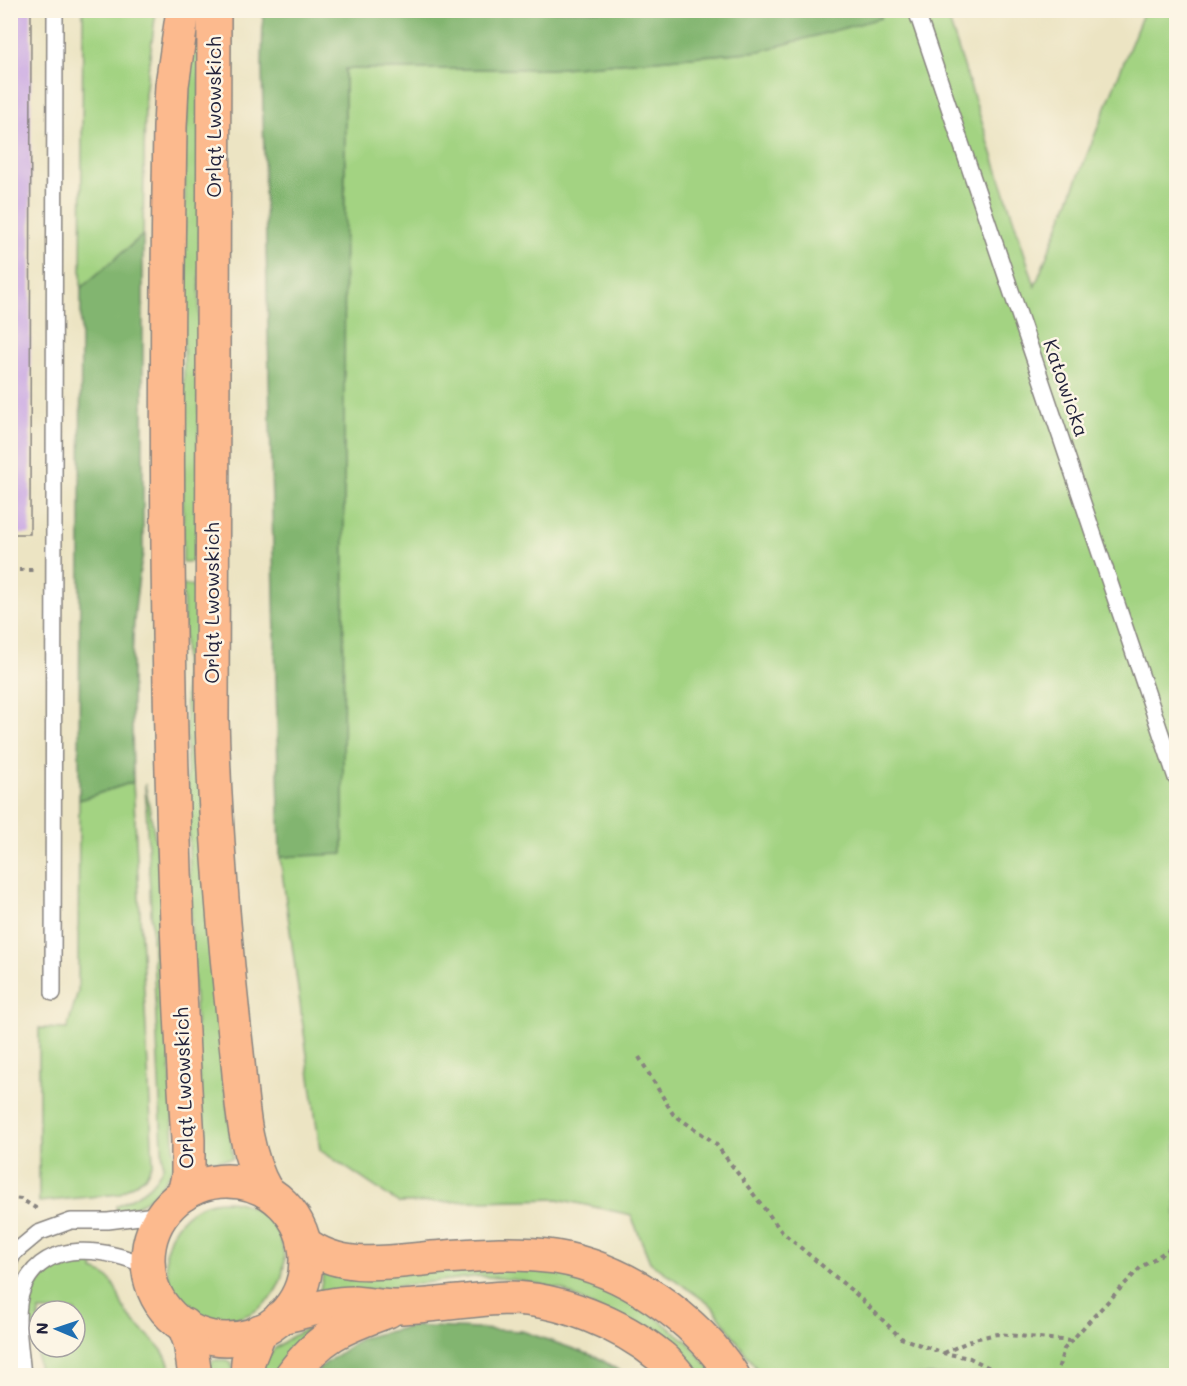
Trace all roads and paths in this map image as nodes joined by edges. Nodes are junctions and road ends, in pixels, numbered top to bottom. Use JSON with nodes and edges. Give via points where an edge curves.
{"nodes":[{"id":1,"x":55,"y":10,"type":"edge"},
{"id":2,"x":183,"y":10,"type":"edge"},
{"id":3,"x":214,"y":10,"type":"edge"},
{"id":4,"x":916,"y":10,"type":"edge"},
{"id":5,"x":1176,"y":778,"type":"edge"},
{"id":6,"x":53,"y":993,"type":"dead end"},
{"id":7,"x":639,"y":1057,"type":"dead end"},
{"id":8,"x":266,"y":1191,"type":"junction"},
{"id":9,"x":11,"y":1197,"type":"edge"},
{"id":10,"x":174,"y":1204,"type":"junction"},
{"id":11,"x":39,"y":1210,"type":"dead end"},
{"id":12,"x":304,"y":1243,"type":"junction"},
{"id":13,"x":1176,"y":1245,"type":"edge"},
{"id":14,"x":10,"y":1261,"type":"edge"},
{"id":15,"x":149,"y":1267,"type":"junction"},
{"id":16,"x":398,"y":1307,"type":"junction"},
{"id":17,"x":271,"y":1324,"type":"junction"},
{"id":18,"x":184,"y":1325,"type":"junction"},
{"id":19,"x":1071,"y":1341,"type":"junction"},
{"id":20,"x":943,"y":1353,"type":"junction"},
{"id":21,"x":10,"y":1358,"type":"edge"},
{"id":22,"x":21,"y":1376,"type":"edge"},
{"id":23,"x":195,"y":1376,"type":"edge"},
{"id":24,"x":247,"y":1376,"type":"edge"},
{"id":25,"x":291,"y":1376,"type":"edge"},
{"id":26,"x":679,"y":1376,"type":"edge"},
{"id":27,"x":733,"y":1376,"type":"edge"},
{"id":28,"x":1006,"y":1376,"type":"edge"},
{"id":29,"x":1056,"y":1376,"type":"edge"}],
"edges":[{"from":1,"to":6,"type":"lane"},
{"from":2,"to":10,"type":"main road","name":"Orląt Lwowskich","via":[[170,127],[167,573],[174,864],[189,1140],[188,1176]]},
{"from":3,"to":8,"type":"main road","name":"Orląt Lwowskich","via":[[215,817],[247,1143]]},
{"from":4,"to":5,"type":"lane","name":"Katowicka"},
{"from":7,"to":20,"type":"path","via":[[673,1114],[715,1143],[782,1232],[901,1338]]},
{"from":8,"to":10,"type":"main road","via":[[243,1182],[225,1181],[206,1184]]},
{"from":8,"to":12,"type":"main road","via":[[291,1213]]},
{"from":9,"to":11,"type":"path"},
{"from":10,"to":14,"type":"lane","via":[[108,1221],[71,1221],[38,1233]]},
{"from":10,"to":15,"type":"main road","via":[[153,1234]]},
{"from":12,"to":17,"type":"main road","via":[[306,1266],[301,1289],[289,1309]]},
{"from":12,"to":27,"type":"main road","via":[[343,1262],[515,1254],[556,1257],[590,1266],[641,1288],[675,1312],[706,1341]]},
{"from":13,"to":19,"type":"path","via":[[1141,1267]]},
{"from":15,"to":18,"type":"main road","via":[[160,1300]]},
{"from":15,"to":22,"type":"lane","via":[[126,1257],[91,1251],[73,1251],[37,1266],[23,1289],[19,1314]]},
{"from":16,"to":17,"type":"main road","via":[[333,1305]]},
{"from":16,"to":25,"type":"main road","via":[[328,1337],[311,1350]]},
{"from":16,"to":26,"type":"main road","via":[[461,1300],[538,1300],[581,1312],[618,1329],[660,1356]]},
{"from":17,"to":18,"type":"main road","via":[[241,1337],[221,1338]]},
{"from":17,"to":24,"type":"main road","via":[[248,1361]]},
{"from":18,"to":23,"type":"main road"},
{"from":19,"to":20,"type":"path","via":[[997,1334]]},
{"from":19,"to":29,"type":"path","via":[[1064,1349]]},
{"from":20,"to":28,"type":"path","via":[[970,1358]]},
{"from":21,"to":22,"type":"lane"}]}
